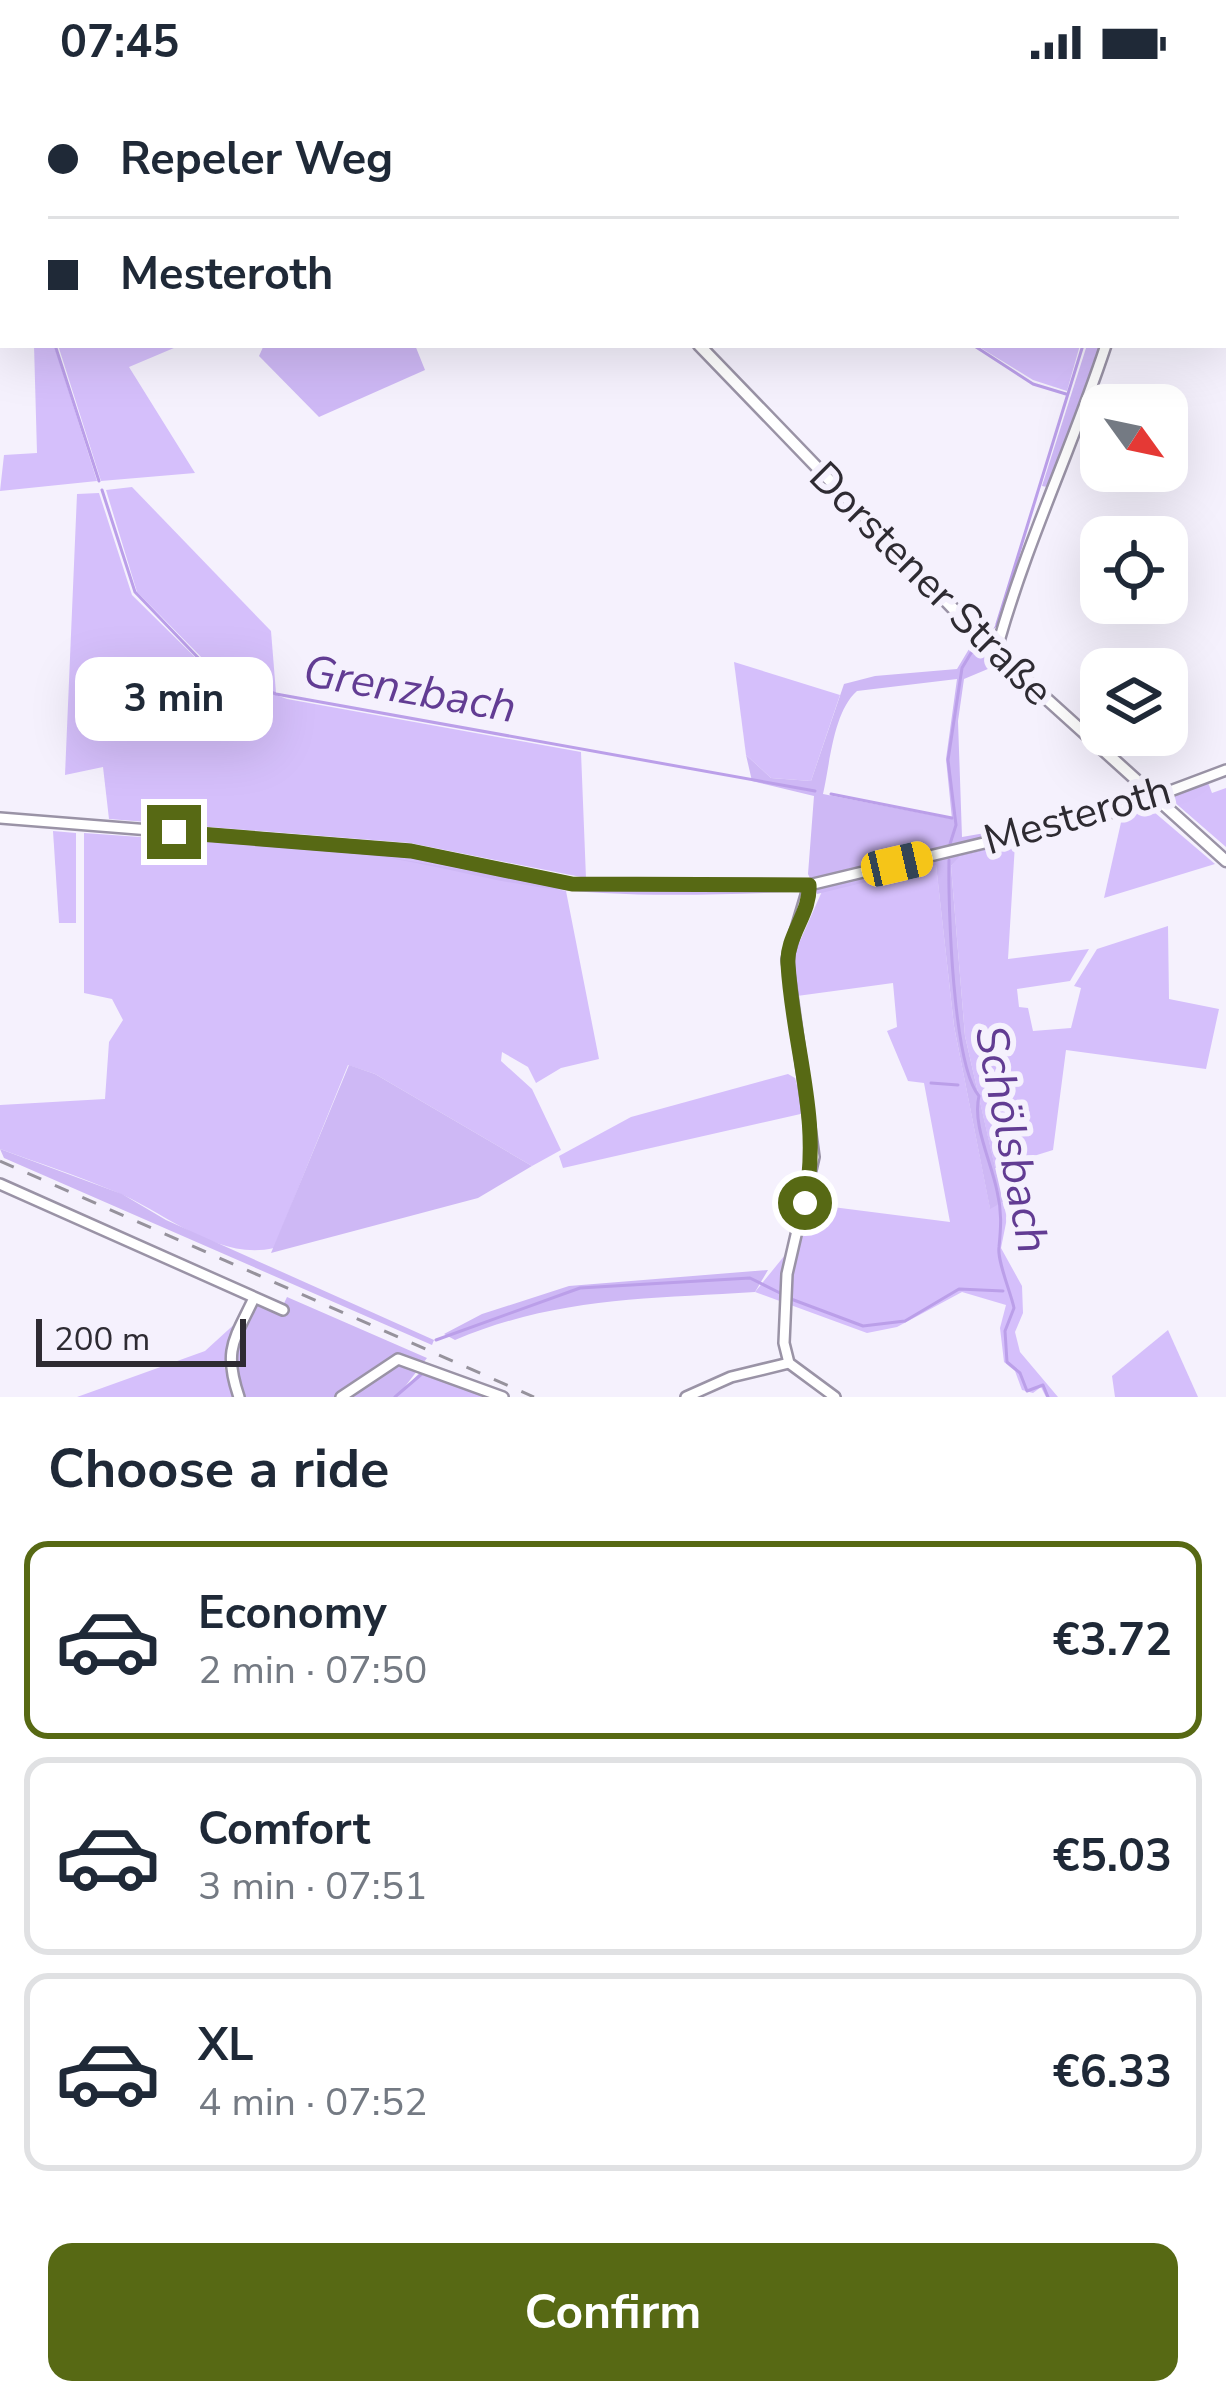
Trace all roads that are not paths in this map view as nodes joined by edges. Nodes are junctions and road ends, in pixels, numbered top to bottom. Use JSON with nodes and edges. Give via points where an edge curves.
{"nodes":[{"id":1,"x":702,"y":348,"type":"edge"},
{"id":2,"x":1105,"y":348,"type":"edge"},
{"id":3,"x":985,"y":642,"type":"junction"},
{"id":4,"x":1226,"y":770,"type":"edge"},
{"id":5,"x":1152,"y":794,"type":"junction"},
{"id":6,"x":0,"y":818,"type":"edge"},
{"id":7,"x":1226,"y":861,"type":"edge"},
{"id":8,"x":809,"y":885,"type":"junction"},
{"id":9,"x":0,"y":1184,"type":"edge"},
{"id":10,"x":254,"y":1298,"type":"junction"},
{"id":11,"x":283,"y":1310,"type":"dead end"},
{"id":12,"x":789,"y":1363,"type":"junction"},
{"id":13,"x":239,"y":1397,"type":"edge"},
{"id":14,"x":341,"y":1397,"type":"edge"},
{"id":15,"x":503,"y":1397,"type":"edge"},
{"id":16,"x":686,"y":1397,"type":"edge"},
{"id":17,"x":835,"y":1397,"type":"edge"}],
"edges":[{"from":1,"to":3,"type":"main road","name":"Dorstener Straße"},
{"from":2,"to":3,"type":"street","via":[[1076,438],[1037,518],[999,641]]},
{"from":3,"to":5,"type":"main road","name":"Dorstener Straße"},
{"from":4,"to":5,"type":"street","name":"Mesteroth"},
{"from":5,"to":7,"type":"main road","name":"Dorstener Straße"},
{"from":5,"to":8,"type":"street","name":"Mesteroth","via":[[1117,811]]},
{"from":6,"to":8,"type":"street","name":"Mesteroth","via":[[411,851],[572,884]]},
{"from":8,"to":12,"type":"street","via":[[787,959],[814,1157],[787,1274]]},
{"from":9,"to":10,"type":"street"},
{"from":10,"to":11,"type":"street"},
{"from":10,"to":13,"type":"street","via":[[230,1350]]},
{"from":12,"to":16,"type":"street"},
{"from":12,"to":17,"type":"street"},
{"from":14,"to":15,"type":"street","via":[[398,1360]]}]}
